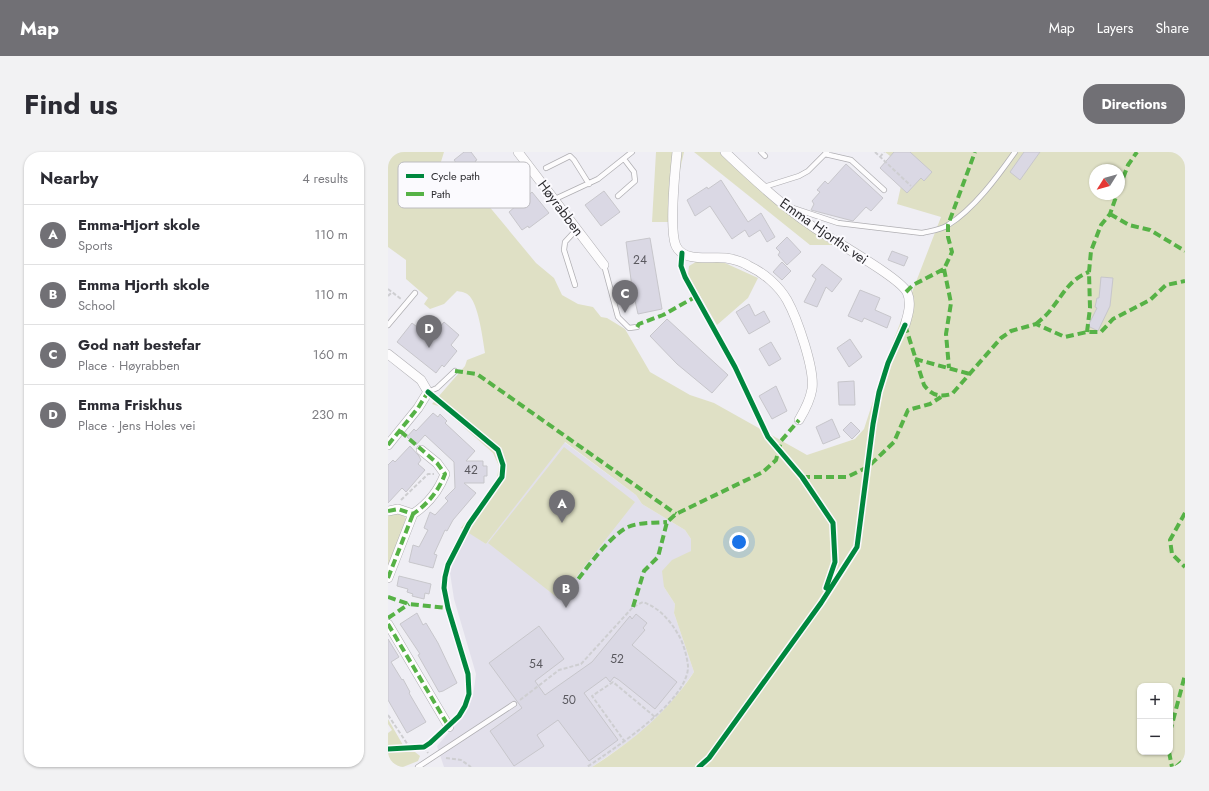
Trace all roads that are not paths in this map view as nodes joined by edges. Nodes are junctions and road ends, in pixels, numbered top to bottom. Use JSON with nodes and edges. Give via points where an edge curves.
{"nodes":[{"id":1,"x":518,"y":152,"type":"edge"},
{"id":2,"x":632,"y":152,"type":"edge"},
{"id":3,"x":676,"y":152,"type":"edge"},
{"id":4,"x":725,"y":152,"type":"edge"},
{"id":5,"x":1015,"y":152,"type":"edge"},
{"id":6,"x":826,"y":153,"type":"edge"},
{"id":7,"x":624,"y":158,"type":"junction"},
{"id":8,"x":526,"y":162,"type":"edge"},
{"id":9,"x":530,"y":167,"type":"edge"},
{"id":10,"x":546,"y":168,"type":"dead end"},
{"id":11,"x":589,"y":184,"type":"junction"},
{"id":12,"x":764,"y":187,"type":"junction"},
{"id":13,"x":884,"y":190,"type":"dead end"},
{"id":14,"x":618,"y":196,"type":"dead end"},
{"id":15,"x":555,"y":199,"type":"junction"},
{"id":16,"x":785,"y":205,"type":"junction"},
{"id":17,"x":576,"y":229,"type":"junction"},
{"id":18,"x":604,"y":265,"type":"joint"},
{"id":19,"x":575,"y":285,"type":"dead end"},
{"id":20,"x":415,"y":292,"type":"dead end"},
{"id":21,"x":388,"y":325,"type":"edge"},
{"id":22,"x":905,"y":325,"type":"dead end"},
{"id":23,"x":637,"y":328,"type":"dead end"},
{"id":24,"x":388,"y":354,"type":"edge"},
{"id":25,"x":455,"y":372,"type":"dead end"},
{"id":26,"x":428,"y":392,"type":"junction"},
{"id":27,"x":799,"y":420,"type":"dead end"},
{"id":28,"x":388,"y":445,"type":"edge"},
{"id":29,"x":421,"y":450,"type":"dead end"},
{"id":30,"x":388,"y":511,"type":"edge"},
{"id":31,"x":413,"y":514,"type":"junction"},
{"id":32,"x":388,"y":578,"type":"edge"},
{"id":33,"x":388,"y":624,"type":"edge"},
{"id":34,"x":514,"y":704,"type":"road end"},
{"id":35,"x":449,"y":727,"type":"dead end"},
{"id":36,"x":418,"y":767,"type":"edge"}],
"edges":[{"from":1,"to":8,"type":"street","name":"Høyrabben"},
{"from":2,"to":7,"type":"lane"},
{"from":3,"to":27,"type":"street","via":[[676,246],[682,253],[692,257],[728,258],[749,266],[777,287],[787,300],[808,354],[812,374],[809,403]]},
{"from":4,"to":12,"type":"street","name":"Emma Hjorths vei"},
{"from":5,"to":16,"type":"lane","via":[[997,179],[976,201],[948,225],[934,231],[922,233],[838,223]]},
{"from":6,"to":12,"type":"lane","via":[[808,171],[799,176]]},
{"from":6,"to":13,"type":"lane","via":[[851,160]]},
{"from":7,"to":11,"type":"lane"},
{"from":7,"to":14,"type":"lane","via":[[634,172],[635,181]]},
{"from":9,"to":15,"type":"street","name":"Høyrabben"},
{"from":10,"to":11,"type":"lane","via":[[570,156]]},
{"from":11,"to":15,"type":"lane"},
{"from":12,"to":16,"type":"street","name":"Emma Hjorths vei"},
{"from":15,"to":17,"type":"street","name":"Høyrabben"},
{"from":16,"to":22,"type":"street","name":"Emma Hjorths vei","via":[[808,224],[891,278],[906,292],[909,306]]},
{"from":17,"to":18,"type":"street","name":"Høyrabben"},
{"from":17,"to":19,"type":"lane","via":[[565,242],[564,250]]},
{"from":18,"to":23,"type":"lane","via":[[618,318],[629,328]]},
{"from":20,"to":21,"type":"lane"},
{"from":24,"to":26,"type":"street","via":[[421,380]]},
{"from":25,"to":26,"type":"lane","via":[[438,388]]},
{"from":26,"to":28,"type":"street"},
{"from":29,"to":31,"type":"street","via":[[437,463],[445,474],[440,486],[422,508]]},
{"from":30,"to":31,"type":"street","via":[[398,508]]},
{"from":31,"to":32,"type":"street"},
{"from":33,"to":35,"type":"street"},
{"from":34,"to":36,"type":"lane"}]}
